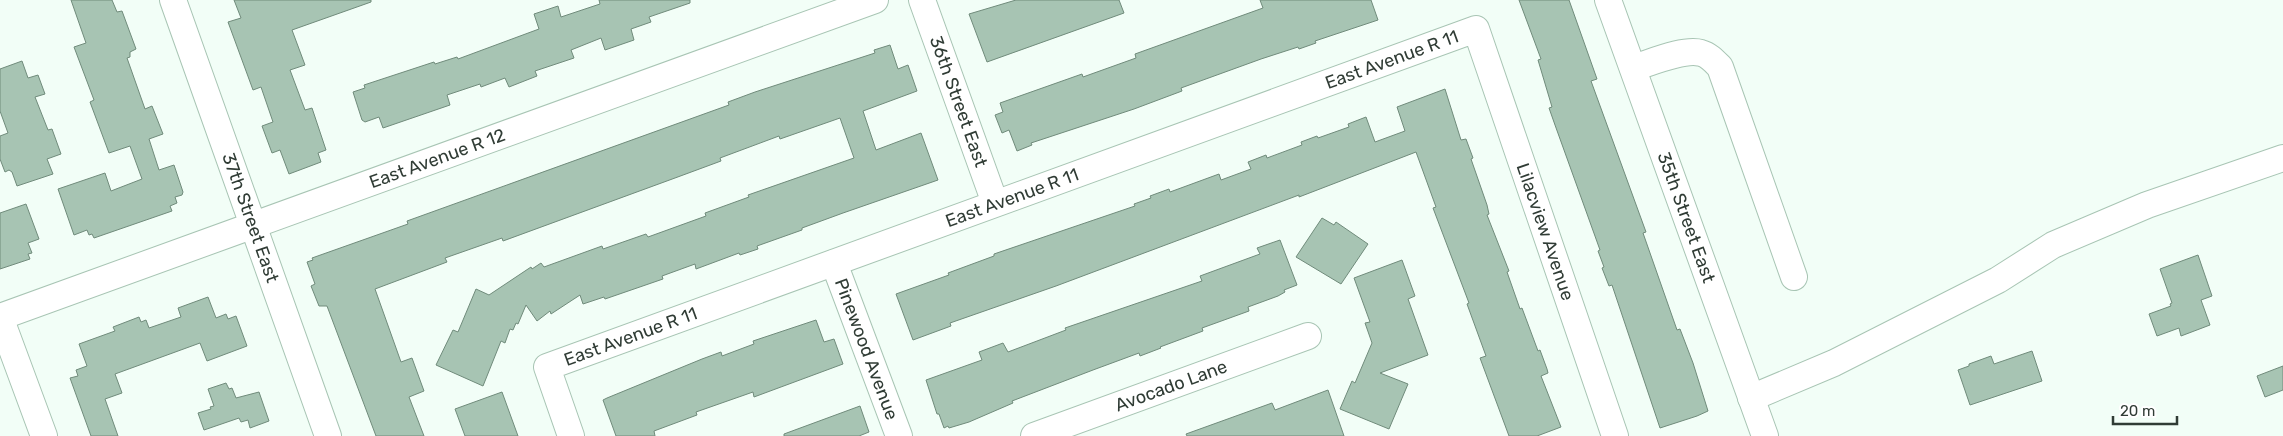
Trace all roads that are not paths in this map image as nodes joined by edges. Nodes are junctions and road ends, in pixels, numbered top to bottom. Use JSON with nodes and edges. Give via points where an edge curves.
{"nodes":[{"id":1,"x":173,"y":0,"type":"edge"},
{"id":2,"x":875,"y":0,"type":"edge"},
{"id":3,"x":922,"y":0,"type":"edge"},
{"id":4,"x":1608,"y":0,"type":"edge"},
{"id":5,"x":1476,"y":30,"type":"joint"},
{"id":6,"x":1633,"y":68,"type":"junction"},
{"id":7,"x":2283,"y":158,"type":"edge"},
{"id":8,"x":995,"y":203,"type":"junction"},
{"id":9,"x":253,"y":226,"type":"junction"},
{"id":10,"x":834,"y":263,"type":"junction"},
{"id":11,"x":1794,"y":276,"type":"dead end"},
{"id":12,"x":0,"y":317,"type":"edge"},
{"id":13,"x":1308,"y":336,"type":"dead end"},
{"id":14,"x":1751,"y":398,"type":"junction"},
{"id":15,"x":44,"y":436,"type":"edge"},
{"id":16,"x":328,"y":436,"type":"edge"},
{"id":17,"x":571,"y":436,"type":"edge"},
{"id":18,"x":899,"y":436,"type":"edge"},
{"id":19,"x":1034,"y":436,"type":"edge"},
{"id":20,"x":1615,"y":436,"type":"edge"},
{"id":21,"x":1765,"y":436,"type":"edge"}],
"edges":[{"from":1,"to":9,"type":"street","name":"37th Street East"},
{"from":2,"to":9,"type":"street","name":"East Avenue R 12"},
{"from":3,"to":8,"type":"street","name":"36th Street East"},
{"from":4,"to":6,"type":"street","name":"35th Street East"},
{"from":5,"to":8,"type":"street","name":"East Avenue R 11"},
{"from":5,"to":20,"type":"street","name":"Lilacview Avenue"},
{"from":6,"to":11,"type":"street","via":[[1686,52],[1701,53],[1720,67]]},
{"from":6,"to":14,"type":"street","name":"35th Street East"},
{"from":7,"to":14,"type":"street","via":[[2147,205],[2053,245],[1998,280],[1842,359]]},
{"from":8,"to":10,"type":"street","name":"East Avenue R 11"},
{"from":9,"to":12,"type":"street","name":"East Avenue R 12"},
{"from":9,"to":16,"type":"street","name":"37th Street East"},
{"from":10,"to":17,"type":"street","name":"East Avenue R 11","via":[[547,367]]},
{"from":10,"to":18,"type":"street","name":"Pinewood Avenue"},
{"from":12,"to":15,"type":"street"},
{"from":13,"to":19,"type":"street","name":"Avocado Lane"},
{"from":14,"to":21,"type":"street","name":"35th Street East"}]}
